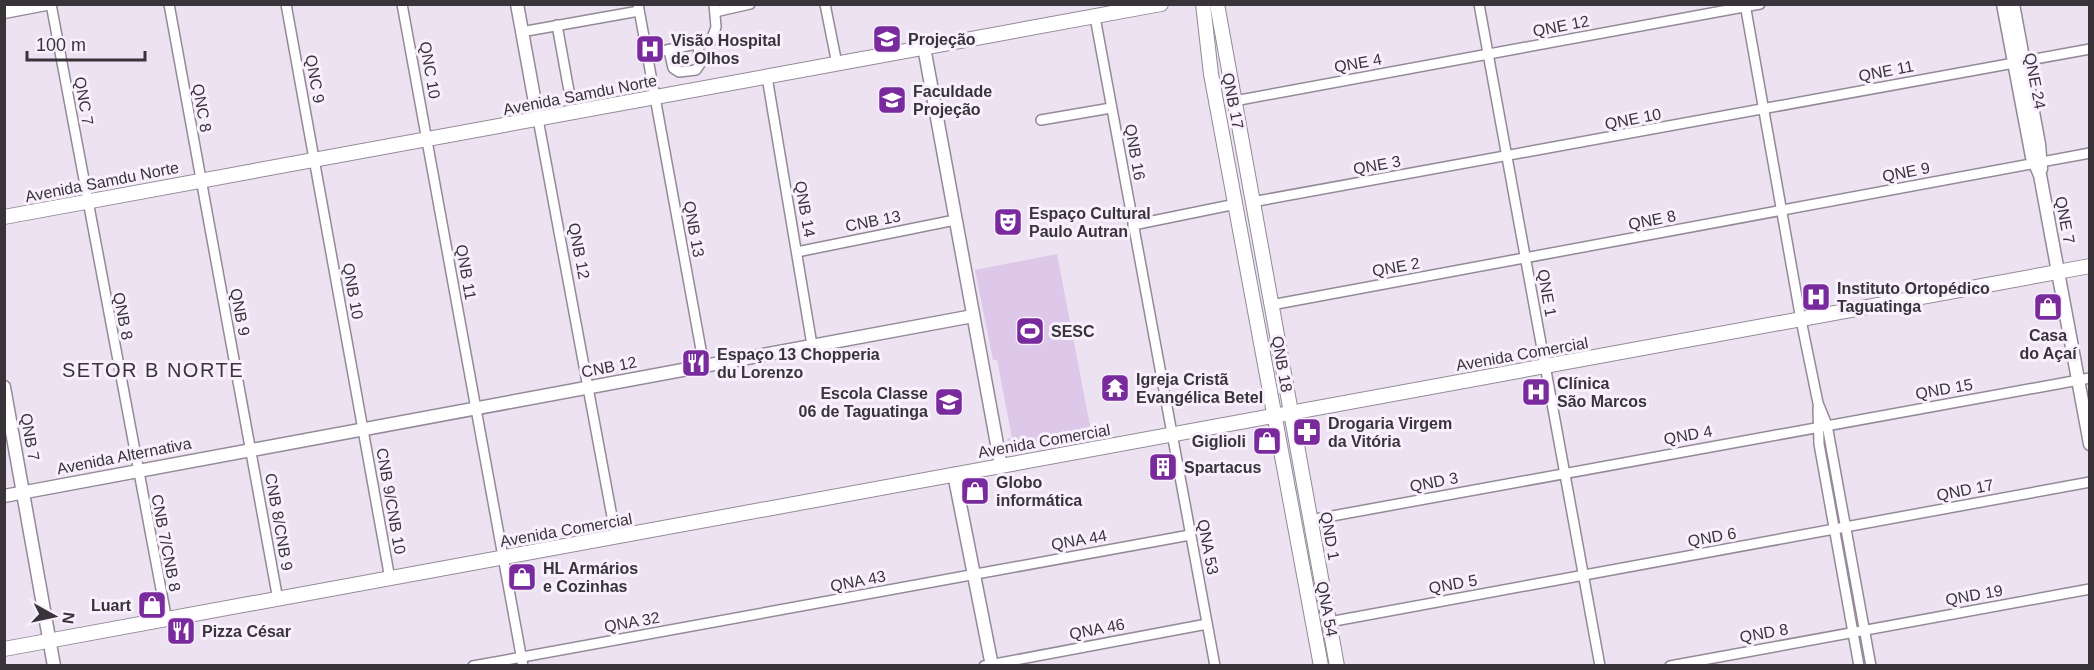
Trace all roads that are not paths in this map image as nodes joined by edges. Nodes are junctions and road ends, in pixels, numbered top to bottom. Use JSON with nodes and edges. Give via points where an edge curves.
{"nodes":[{"id":1,"x":46,"y":4,"type":"edge"},
{"id":2,"x":51,"y":4,"type":"edge"},
{"id":3,"x":169,"y":4,"type":"edge"},
{"id":4,"x":286,"y":4,"type":"edge"},
{"id":5,"x":402,"y":4,"type":"edge"},
{"id":6,"x":517,"y":4,"type":"edge"},
{"id":7,"x":750,"y":4,"type":"edge"},
{"id":8,"x":825,"y":4,"type":"edge"},
{"id":9,"x":1161,"y":4,"type":"edge"},
{"id":10,"x":1203,"y":4,"type":"edge"},
{"id":11,"x":1217,"y":4,"type":"edge"},
{"id":12,"x":1479,"y":4,"type":"edge"},
{"id":13,"x":1760,"y":4,"type":"edge"},
{"id":14,"x":2003,"y":4,"type":"edge"},
{"id":15,"x":2013,"y":4,"type":"edge"},
{"id":16,"x":1745,"y":6,"type":"edge"},
{"id":17,"x":639,"y":8,"type":"edge"},
{"id":18,"x":714,"y":8,"type":"edge"},
{"id":19,"x":4,"y":12,"type":"edge"},
{"id":20,"x":1095,"y":17,"type":"junction"},
{"id":21,"x":557,"y":26,"type":"junction"},
{"id":22,"x":521,"y":32,"type":"junction"},
{"id":23,"x":702,"y":44,"type":"junction"},
{"id":24,"x":924,"y":47,"type":"junction"},
{"id":25,"x":1224,"y":47,"type":"junction"},
{"id":26,"x":1207,"y":48,"type":"junction"},
{"id":27,"x":2090,"y":49,"type":"edge"},
{"id":28,"x":669,"y":50,"type":"junction"},
{"id":29,"x":647,"y":54,"type":"junction"},
{"id":30,"x":1488,"y":55,"type":"junction"},
{"id":31,"x":2019,"y":62,"type":"junction"},
{"id":32,"x":837,"y":64,"type":"junction"},
{"id":33,"x":1228,"y":70,"type":"junction"},
{"id":34,"x":1211,"y":74,"type":"junction"},
{"id":35,"x":767,"y":77,"type":"junction"},
{"id":36,"x":569,"y":91,"type":"dead end"},
{"id":37,"x":655,"y":98,"type":"junction"},
{"id":38,"x":1234,"y":101,"type":"junction"},
{"id":39,"x":1111,"y":108,"type":"junction"},
{"id":40,"x":1764,"y":109,"type":"junction"},
{"id":41,"x":538,"y":119,"type":"junction"},
{"id":42,"x":1041,"y":120,"type":"dead end"},
{"id":43,"x":427,"y":141,"type":"junction"},
{"id":44,"x":2090,"y":153,"type":"edge"},
{"id":45,"x":1507,"y":157,"type":"junction"},
{"id":46,"x":314,"y":159,"type":"junction"},
{"id":47,"x":2038,"y":162,"type":"junction"},
{"id":48,"x":200,"y":181,"type":"junction"},
{"id":49,"x":86,"y":202,"type":"junction"},
{"id":50,"x":1252,"y":202,"type":"junction"},
{"id":51,"x":1236,"y":204,"type":"junction"},
{"id":52,"x":1783,"y":210,"type":"junction"},
{"id":53,"x":4,"y":217,"type":"edge"},
{"id":54,"x":955,"y":220,"type":"junction"},
{"id":55,"x":1133,"y":225,"type":"junction"},
{"id":56,"x":797,"y":252,"type":"junction"},
{"id":57,"x":1526,"y":259,"type":"junction"},
{"id":58,"x":2090,"y":266,"type":"edge"},
{"id":59,"x":2058,"y":272,"type":"junction"},
{"id":60,"x":1272,"y":310,"type":"junction"},
{"id":61,"x":973,"y":316,"type":"junction"},
{"id":62,"x":1257,"y":317,"type":"junction"},
{"id":63,"x":1801,"y":320,"type":"junction"},
{"id":64,"x":812,"y":345,"type":"junction"},
{"id":65,"x":704,"y":366,"type":"junction"},
{"id":66,"x":1544,"y":367,"type":"junction"},
{"id":67,"x":2090,"y":378,"type":"edge"},
{"id":68,"x":2076,"y":381,"type":"junction"},
{"id":69,"x":4,"y":387,"type":"edge"},
{"id":70,"x":590,"y":387,"type":"junction"},
{"id":71,"x":1818,"y":403,"type":"junction"},
{"id":72,"x":476,"y":409,"type":"junction"},
{"id":73,"x":1291,"y":413,"type":"junction"},
{"id":74,"x":1274,"y":416,"type":"junction"},
{"id":75,"x":1827,"y":425,"type":"junction"},
{"id":76,"x":1817,"y":427,"type":"junction"},
{"id":77,"x":363,"y":429,"type":"junction"},
{"id":78,"x":1172,"y":434,"type":"junction"},
{"id":79,"x":2089,"y":443,"type":"edge"},
{"id":80,"x":250,"y":449,"type":"junction"},
{"id":81,"x":1001,"y":466,"type":"junction"},
{"id":82,"x":137,"y":471,"type":"junction"},
{"id":83,"x":1564,"y":473,"type":"junction"},
{"id":84,"x":954,"y":474,"type":"junction"},
{"id":85,"x":1302,"y":476,"type":"junction"},
{"id":86,"x":1286,"y":478,"type":"junction"},
{"id":87,"x":2090,"y":482,"type":"edge"},
{"id":88,"x":24,"y":492,"type":"junction"},
{"id":89,"x":4,"y":496,"type":"edge"},
{"id":90,"x":1311,"y":520,"type":"junction"},
{"id":91,"x":1846,"y":528,"type":"junction"},
{"id":92,"x":1834,"y":530,"type":"junction"},
{"id":93,"x":1190,"y":535,"type":"junction"},
{"id":94,"x":616,"y":538,"type":"junction"},
{"id":95,"x":502,"y":558,"type":"junction"},
{"id":96,"x":973,"y":575,"type":"junction"},
{"id":97,"x":1583,"y":576,"type":"junction"},
{"id":98,"x":390,"y":579,"type":"junction"},
{"id":99,"x":2090,"y":589,"type":"edge"},
{"id":100,"x":278,"y":600,"type":"junction"},
{"id":101,"x":749,"y":617,"type":"joint"},
{"id":102,"x":167,"y":621,"type":"junction"},
{"id":103,"x":1329,"y":622,"type":"junction"},
{"id":104,"x":1207,"y":624,"type":"junction"},
{"id":105,"x":1864,"y":630,"type":"junction"},
{"id":106,"x":1853,"y":632,"type":"junction"},
{"id":107,"x":49,"y":642,"type":"junction"},
{"id":108,"x":4,"y":650,"type":"edge"},
{"id":109,"x":522,"y":661,"type":"edge"},
{"id":110,"x":989,"y":665,"type":"edge"},
{"id":111,"x":1337,"y":665,"type":"edge"},
{"id":112,"x":54,"y":666,"type":"edge"},
{"id":113,"x":473,"y":666,"type":"edge"},
{"id":114,"x":1215,"y":666,"type":"edge"},
{"id":115,"x":1321,"y":666,"type":"edge"},
{"id":116,"x":1600,"y":666,"type":"edge"},
{"id":117,"x":1670,"y":666,"type":"edge"},
{"id":118,"x":1859,"y":666,"type":"edge"},
{"id":119,"x":1871,"y":666,"type":"edge"}],
"edges":[{"from":1,"to":19,"type":"street"},
{"from":2,"to":49,"type":"street","name":"QNC 7"},
{"from":3,"to":48,"type":"street","name":"QNC 8"},
{"from":4,"to":46,"type":"street","name":"QNC 9"},
{"from":5,"to":43,"type":"street","name":"QNC 10"},
{"from":6,"to":22,"type":"street"},
{"from":7,"to":18,"type":"street"},
{"from":8,"to":32,"type":"street"},
{"from":9,"to":20,"type":"main road","name":"Avenida Samdu Norte"},
{"from":10,"to":26,"type":"main road","name":"QNB 17"},
{"from":11,"to":25,"type":"main road","name":"QND 1"},
{"from":12,"to":30,"type":"street","name":"QNE 1"},
{"from":13,"to":16,"type":"street","name":"QNE 12"},
{"from":14,"to":31,"type":"street","name":"QNE 24"},
{"from":15,"to":31,"type":"street","name":"QNE 24"},
{"from":16,"to":30,"type":"street","name":"QNE 12"},
{"from":16,"to":40,"type":"street"},
{"from":17,"to":21,"type":"street"},
{"from":17,"to":29,"type":"street","name":"QNB 13"},
{"from":18,"to":23,"type":"street","via":[[714,35]]},
{"from":20,"to":24,"type":"main road","name":"Avenida Samdu Norte"},
{"from":20,"to":39,"type":"street","name":"QNB 16"},
{"from":21,"to":22,"type":"street"},
{"from":21,"to":36,"type":"street"},
{"from":22,"to":41,"type":"street"},
{"from":23,"to":28,"type":"street"},
{"from":23,"to":28,"type":"street","via":[[700,64],[696,70],[683,73],[673,68]]},
{"from":24,"to":32,"type":"main road","name":"Avenida Samdu Norte"},
{"from":24,"to":54,"type":"street"},
{"from":25,"to":26,"type":"main road","via":[[1217,56]]},
{"from":25,"to":33,"type":"main road","name":"QND 1"},
{"from":26,"to":34,"type":"main road","name":"QNB 17"},
{"from":27,"to":31,"type":"street","name":"QNE 11"},
{"from":28,"to":29,"type":"street"},
{"from":29,"to":37,"type":"street","name":"QNB 13"},
{"from":30,"to":38,"type":"street","name":"QNE 4"},
{"from":30,"to":45,"type":"street","name":"QNE 1"},
{"from":31,"to":40,"type":"street","name":"QNE 11"},
{"from":31,"to":47,"type":"street","name":"QNE 24"},
{"from":32,"to":35,"type":"main road","name":"Avenida Samdu Norte"},
{"from":33,"to":34,"type":"main road","via":[[1218,69]]},
{"from":33,"to":38,"type":"main road","name":"QND 1"},
{"from":34,"to":51,"type":"main road","name":"QNB 17"},
{"from":35,"to":37,"type":"main road","name":"Avenida Samdu Norte"},
{"from":35,"to":56,"type":"street","name":"QNB 14"},
{"from":37,"to":41,"type":"main road","name":"Avenida Samdu Norte"},
{"from":37,"to":65,"type":"street","name":"QNB 13"},
{"from":38,"to":50,"type":"main road","name":"QND 1"},
{"from":39,"to":42,"type":"street"},
{"from":39,"to":55,"type":"street","name":"QNB 16"},
{"from":40,"to":45,"type":"street","name":"QNE 10"},
{"from":40,"to":52,"type":"street"},
{"from":41,"to":43,"type":"main road","name":"Avenida Samdu Norte"},
{"from":41,"to":70,"type":"street","name":"QNB 12"},
{"from":43,"to":46,"type":"main road","name":"Avenida Samdu Norte"},
{"from":43,"to":72,"type":"street","name":"QNB 11"},
{"from":44,"to":47,"type":"street","name":"QNE 9"},
{"from":45,"to":50,"type":"street","name":"QNE 3"},
{"from":45,"to":57,"type":"street","name":"QNE 1"},
{"from":46,"to":48,"type":"main road","name":"Avenida Samdu Norte"},
{"from":46,"to":77,"type":"street","name":"QNB 10"},
{"from":47,"to":52,"type":"street","name":"QNE 9"},
{"from":47,"to":59,"type":"street","name":"QNE 7"},
{"from":48,"to":49,"type":"main road","name":"Avenida Samdu Norte"},
{"from":48,"to":80,"type":"street","name":"QNB 9"},
{"from":49,"to":53,"type":"main road","name":"Avenida Samdu Norte"},
{"from":49,"to":82,"type":"street","name":"QNB 8"},
{"from":50,"to":60,"type":"main road","name":"QND 1"},
{"from":51,"to":55,"type":"street"},
{"from":51,"to":62,"type":"main road","name":"QNB 17"},
{"from":52,"to":57,"type":"street","name":"QNE 8"},
{"from":52,"to":63,"type":"street"},
{"from":54,"to":56,"type":"street","name":"CNB 13"},
{"from":54,"to":61,"type":"street"},
{"from":55,"to":78,"type":"street","name":"QNB 16"},
{"from":56,"to":64,"type":"street","name":"QNB 14"},
{"from":57,"to":60,"type":"street","name":"QNE 2"},
{"from":57,"to":66,"type":"street","name":"QNE 1"},
{"from":58,"to":59,"type":"main road","name":"Avenida Comercial"},
{"from":59,"to":63,"type":"main road","name":"Avenida Comercial"},
{"from":59,"to":68,"type":"street","name":"QNE 7"},
{"from":60,"to":62,"type":"main road","via":[[1266,319]]},
{"from":60,"to":73,"type":"main road","name":"QND 1"},
{"from":61,"to":64,"type":"street","name":"CNB 12"},
{"from":61,"to":81,"type":"street"},
{"from":62,"to":74,"type":"main road","name":"QNB 18"},
{"from":63,"to":66,"type":"main road","name":"Avenida Comercial"},
{"from":63,"to":71,"type":"street"},
{"from":64,"to":65,"type":"street","name":"CNB 12"},
{"from":65,"to":70,"type":"street","name":"CNB 12"},
{"from":66,"to":73,"type":"main road","name":"Avenida Comercial"},
{"from":66,"to":83,"type":"street"},
{"from":67,"to":68,"type":"street","name":"QND 15"},
{"from":68,"to":75,"type":"street","name":"QND 15"},
{"from":68,"to":79,"type":"street","name":"QNE 7"},
{"from":69,"to":88,"type":"street","name":"QNB 7"},
{"from":70,"to":72,"type":"street","name":"CNB 12"},
{"from":70,"to":94,"type":"street","name":"QNB 12"},
{"from":71,"to":75,"type":"street"},
{"from":71,"to":76,"type":"street"},
{"from":72,"to":77,"type":"street","name":"CNB 12"},
{"from":72,"to":95,"type":"street","name":"QNB 11"},
{"from":73,"to":74,"type":"main road","name":"Avenida Comercial"},
{"from":73,"to":85,"type":"main road","name":"QND 1"},
{"from":74,"to":78,"type":"main road","name":"Avenida Comercial"},
{"from":74,"to":86,"type":"main road","name":"QNA 54"},
{"from":75,"to":76,"type":"street","name":"QND 15"},
{"from":75,"to":91,"type":"street"},
{"from":76,"to":83,"type":"street","name":"QND 4"},
{"from":76,"to":92,"type":"street"},
{"from":77,"to":80,"type":"street","name":"CNB 12"},
{"from":77,"to":98,"type":"street","name":"CNB 9/CNB 10"},
{"from":78,"to":81,"type":"main road","name":"Avenida Comercial"},
{"from":78,"to":93,"type":"street","name":"QNA 53"},
{"from":80,"to":82,"type":"street","name":"Avenida Alternativa"},
{"from":80,"to":100,"type":"street","name":"CNB 8/CNB 9"},
{"from":81,"to":84,"type":"main road","name":"Avenida Comercial"},
{"from":82,"to":88,"type":"street","name":"Avenida Alternativa"},
{"from":82,"to":102,"type":"street","name":"CNB 7/CNB 8"},
{"from":83,"to":90,"type":"street","name":"QND 3"},
{"from":83,"to":97,"type":"street"},
{"from":84,"to":94,"type":"main road","name":"Avenida Comercial"},
{"from":84,"to":96,"type":"street"},
{"from":85,"to":86,"type":"main road","via":[[1291,474]]},
{"from":85,"to":90,"type":"main road","name":"QND 1"},
{"from":86,"to":115,"type":"main road","name":"QNA 54"},
{"from":87,"to":91,"type":"street","name":"QND 17"},
{"from":88,"to":89,"type":"street","name":"Avenida Alternativa"},
{"from":88,"to":107,"type":"street","name":"QNB 7"},
{"from":90,"to":103,"type":"main road","name":"QND 1"},
{"from":91,"to":92,"type":"street","name":"QND 6"},
{"from":91,"to":105,"type":"street"},
{"from":92,"to":97,"type":"street","name":"QND 6"},
{"from":92,"to":106,"type":"street"},
{"from":93,"to":96,"type":"street","name":"QNA 44"},
{"from":93,"to":104,"type":"street","name":"QNA 53"},
{"from":94,"to":95,"type":"main road","name":"Avenida Comercial"},
{"from":95,"to":98,"type":"main road","name":"Avenida Comercial"},
{"from":95,"to":109,"type":"street","name":"QNB 11"},
{"from":96,"to":101,"type":"street","name":"QNA 43"},
{"from":96,"to":110,"type":"street"},
{"from":97,"to":103,"type":"street","name":"QND 5"},
{"from":97,"to":116,"type":"street"},
{"from":98,"to":100,"type":"main road","name":"Avenida Comercial"},
{"from":99,"to":105,"type":"street","name":"QND 19"},
{"from":100,"to":102,"type":"main road","name":"Avenida Comercial"},
{"from":101,"to":109,"type":"street","name":"QNA 32"},
{"from":102,"to":107,"type":"main road","name":"Avenida Comercial"},
{"from":103,"to":111,"type":"main road","name":"QND 1"},
{"from":104,"to":110,"type":"street","name":"QNA 46"},
{"from":104,"to":114,"type":"street","name":"QNA 53"},
{"from":105,"to":106,"type":"street","name":"QND 8"},
{"from":105,"to":119,"type":"street"},
{"from":106,"to":117,"type":"street","name":"QND 8"},
{"from":106,"to":118,"type":"street"},
{"from":107,"to":108,"type":"main road","name":"Avenida Comercial"},
{"from":107,"to":112,"type":"street","name":"QNB 7"},
{"from":109,"to":113,"type":"street","name":"QNA 32"}]}
